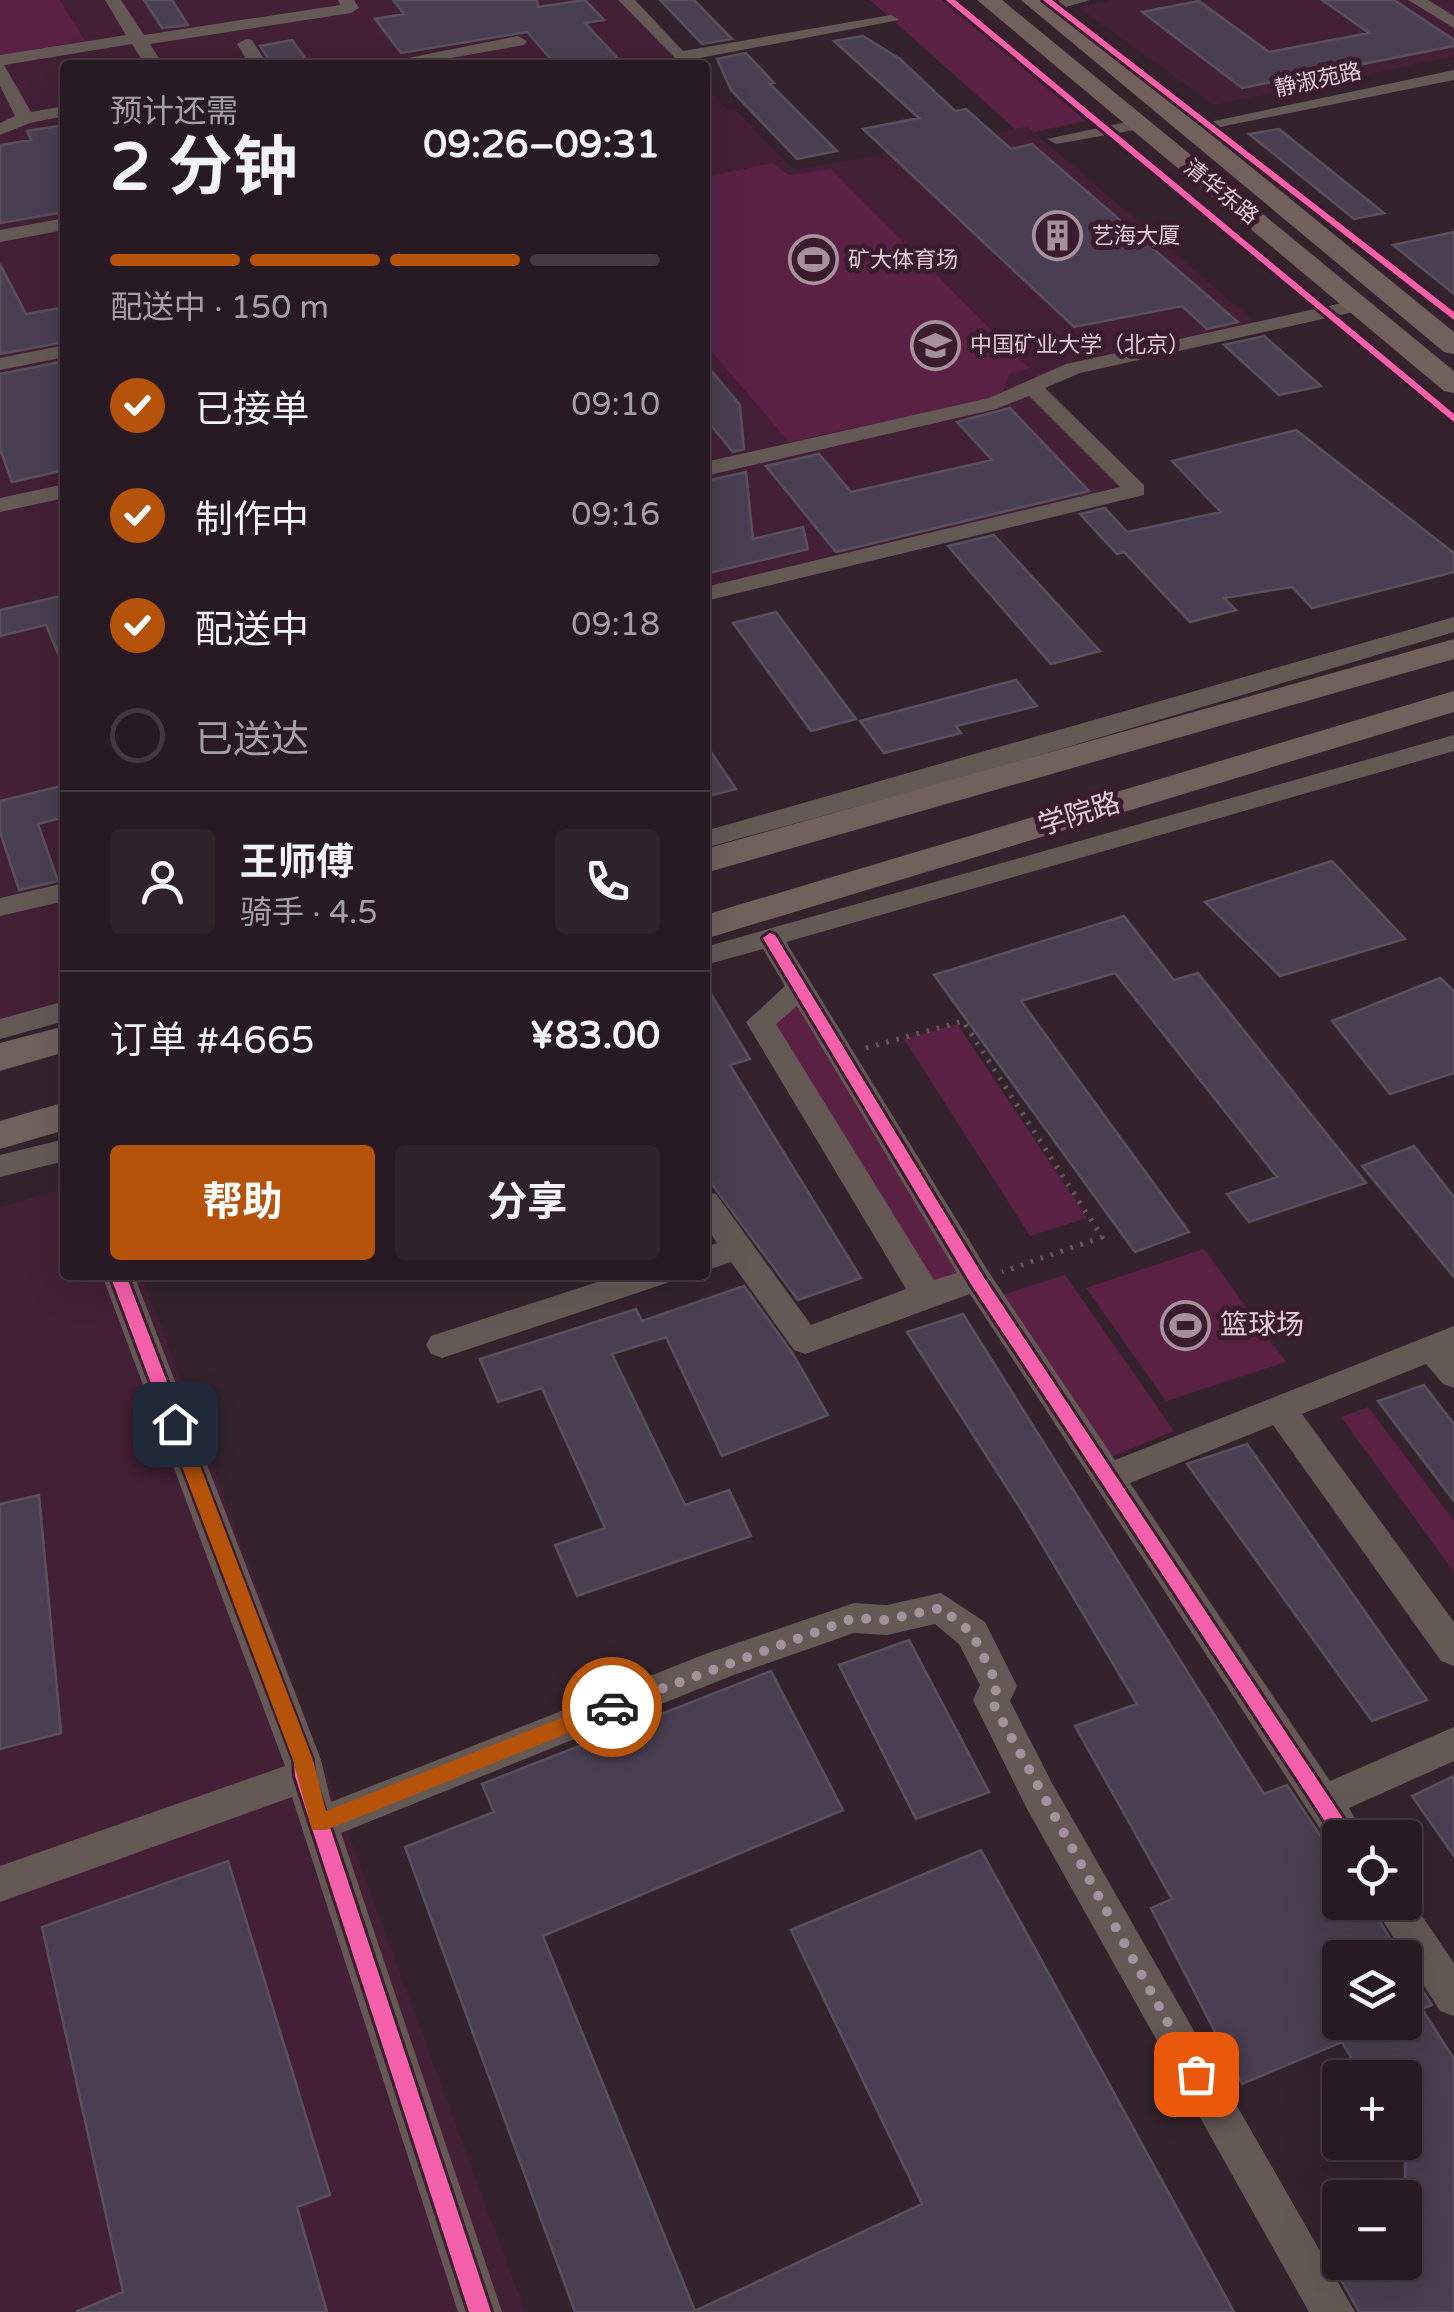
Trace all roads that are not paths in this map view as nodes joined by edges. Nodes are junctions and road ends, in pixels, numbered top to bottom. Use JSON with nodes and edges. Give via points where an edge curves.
{"nodes":[{"id":1,"x":113,"y":0,"type":"edge"},
{"id":2,"x":346,"y":0,"type":"edge"},
{"id":3,"x":626,"y":0,"type":"edge"},
{"id":4,"x":869,"y":0,"type":"edge"},
{"id":5,"x":988,"y":0,"type":"edge"},
{"id":6,"x":1082,"y":0,"type":"edge"},
{"id":7,"x":1416,"y":0,"type":"edge"},
{"id":8,"x":1044,"y":3,"type":"edge"},
{"id":9,"x":1454,"y":23,"type":"edge"},
{"id":10,"x":138,"y":40,"type":"junction"},
{"id":11,"x":518,"y":41,"type":"dead end"},
{"id":12,"x":246,"y":44,"type":"dead end"},
{"id":13,"x":0,"y":60,"type":"edge"},
{"id":14,"x":151,"y":60,"type":"edge"},
{"id":15,"x":256,"y":60,"type":"edge"},
{"id":16,"x":410,"y":60,"type":"edge"},
{"id":17,"x":0,"y":69,"type":"edge"},
{"id":18,"x":1454,"y":74,"type":"edge"},
{"id":19,"x":60,"y":112,"type":"edge"},
{"id":20,"x":25,"y":118,"type":"junction"},
{"id":21,"x":1140,"y":124,"type":"junction"},
{"id":22,"x":1191,"y":129,"type":"junction"},
{"id":23,"x":0,"y":130,"type":"edge"},
{"id":24,"x":1056,"y":139,"type":"dead end"},
{"id":25,"x":1168,"y":147,"type":"junction"},
{"id":26,"x":60,"y":228,"type":"edge"},
{"id":27,"x":0,"y":236,"type":"edge"},
{"id":28,"x":1360,"y":306,"type":"junction"},
{"id":29,"x":1454,"y":346,"type":"edge"},
{"id":30,"x":60,"y":352,"type":"edge"},
{"id":31,"x":0,"y":364,"type":"edge"},
{"id":32,"x":1454,"y":384,"type":"edge"},
{"id":33,"x":1033,"y":388,"type":"junction"},
{"id":34,"x":710,"y":468,"type":"edge"},
{"id":35,"x":60,"y":493,"type":"edge"},
{"id":36,"x":0,"y":505,"type":"edge"},
{"id":37,"x":710,"y":593,"type":"edge"},
{"id":38,"x":1454,"y":624,"type":"edge"},
{"id":39,"x":1454,"y":650,"type":"edge"},
{"id":40,"x":1454,"y":700,"type":"edge"},
{"id":41,"x":1454,"y":743,"type":"edge"},
{"id":42,"x":1064,"y":758,"type":"junction"},
{"id":43,"x":980,"y":764,"type":"junction"},
{"id":44,"x":710,"y":839,"type":"edge"},
{"id":45,"x":710,"y":860,"type":"edge"},
{"id":46,"x":887,"y":872,"type":"junction"},
{"id":47,"x":60,"y":893,"type":"edge"},
{"id":48,"x":0,"y":907,"type":"edge"},
{"id":49,"x":832,"y":920,"type":"junction"},
{"id":50,"x":770,"y":938,"type":"junction"},
{"id":51,"x":711,"y":945,"type":"edge"},
{"id":52,"x":801,"y":987,"type":"junction"},
{"id":53,"x":60,"y":1012,"type":"edge"},
{"id":54,"x":0,"y":1028,"type":"edge"},
{"id":55,"x":60,"y":1039,"type":"edge"},
{"id":56,"x":0,"y":1057,"type":"edge"},
{"id":57,"x":60,"y":1117,"type":"edge"},
{"id":58,"x":0,"y":1135,"type":"edge"},
{"id":59,"x":60,"y":1151,"type":"edge"},
{"id":60,"x":0,"y":1166,"type":"edge"},
{"id":61,"x":710,"y":1209,"type":"edge"},
{"id":62,"x":738,"y":1248,"type":"junction"},
{"id":63,"x":710,"y":1257,"type":"edge"},
{"id":64,"x":120,"y":1280,"type":"edge"},
{"id":65,"x":640,"y":1280,"type":"edge"},
{"id":66,"x":977,"y":1280,"type":"junction"},
{"id":67,"x":926,"y":1294,"type":"junction"},
{"id":68,"x":1443,"y":1343,"type":"edge"},
{"id":69,"x":442,"y":1344,"type":"dead end"},
{"id":70,"x":1454,"y":1375,"type":"edge"},
{"id":71,"x":1280,"y":1409,"type":"junction"},
{"id":72,"x":1108,"y":1477,"type":"junction"},
{"id":73,"x":1454,"y":1650,"type":"edge"},
{"id":74,"x":1454,"y":1742,"type":"edge"},
{"id":75,"x":304,"y":1776,"type":"junction"},
{"id":76,"x":1323,"y":1802,"type":"junction"},
{"id":77,"x":1335,"y":1820,"type":"edge"},
{"id":78,"x":319,"y":1824,"type":"junction"},
{"id":79,"x":0,"y":1884,"type":"edge"},
{"id":80,"x":1402,"y":1920,"type":"edge"},
{"id":81,"x":1454,"y":1997,"type":"edge"},
{"id":82,"x":480,"y":2312,"type":"edge"},
{"id":83,"x":1333,"y":2312,"type":"edge"}],
"edges":[{"from":1,"to":10,"type":"street"},
{"from":2,"to":10,"type":"street","via":[[352,8]]},
{"from":3,"to":4,"type":"street","via":[[680,58],[891,20]]},
{"from":5,"to":21,"type":"main road","name":"清华东路"},
{"from":6,"to":8,"type":"street"},
{"from":7,"to":9,"type":"street"},
{"from":8,"to":22,"type":"main road","name":"清华东路"},
{"from":10,"to":13,"type":"street"},
{"from":10,"to":14,"type":"street"},
{"from":11,"to":16,"type":"street"},
{"from":12,"to":15,"type":"street"},
{"from":17,"to":20,"type":"street"},
{"from":18,"to":22,"type":"street","name":"静淑苑路"},
{"from":19,"to":20,"type":"street"},
{"from":20,"to":23,"type":"street"},
{"from":21,"to":22,"type":"main road"},
{"from":21,"to":24,"type":"street"},
{"from":21,"to":25,"type":"main road","name":"清华东路"},
{"from":22,"to":25,"type":"main road"},
{"from":22,"to":29,"type":"main road","name":"清华东路"},
{"from":25,"to":28,"type":"main road","name":"清华东路"},
{"from":26,"to":27,"type":"street"},
{"from":28,"to":32,"type":"main road","name":"清华东路"},
{"from":28,"to":33,"type":"street","via":[[1073,368]]},
{"from":30,"to":31,"type":"street"},
{"from":33,"to":34,"type":"street","via":[[996,403]]},
{"from":33,"to":37,"type":"street","via":[[1136,490]]},
{"from":35,"to":36,"type":"street"},
{"from":38,"to":43,"type":"street"},
{"from":39,"to":42,"type":"main road","name":"学院路"},
{"from":40,"to":46,"type":"main road","name":"学院路"},
{"from":41,"to":49,"type":"street","name":"学院路"},
{"from":42,"to":43,"type":"main road"},
{"from":42,"to":45,"type":"main road","name":"学院路"},
{"from":43,"to":44,"type":"street"},
{"from":46,"to":49,"type":"main road"},
{"from":46,"to":51,"type":"main road","name":"学院路"},
{"from":47,"to":48,"type":"street"},
{"from":49,"to":50,"type":"street","name":"学院路"},
{"from":50,"to":51,"type":"street","name":"学院路"},
{"from":50,"to":52,"type":"street"},
{"from":52,"to":66,"type":"street"},
{"from":52,"to":67,"type":"street","via":[[760,1022]]},
{"from":53,"to":54,"type":"street"},
{"from":55,"to":56,"type":"main road"},
{"from":57,"to":58,"type":"main road"},
{"from":59,"to":60,"type":"street"},
{"from":61,"to":62,"type":"street"},
{"from":62,"to":63,"type":"street"},
{"from":62,"to":67,"type":"street","via":[[805,1341]]},
{"from":64,"to":75,"type":"street"},
{"from":65,"to":69,"type":"street"},
{"from":66,"to":67,"type":"street"},
{"from":66,"to":72,"type":"street"},
{"from":68,"to":70,"type":"street"},
{"from":68,"to":71,"type":"street"},
{"from":71,"to":72,"type":"street"},
{"from":71,"to":73,"type":"street"},
{"from":72,"to":76,"type":"street"},
{"from":74,"to":76,"type":"street"},
{"from":75,"to":78,"type":"street"},
{"from":75,"to":79,"type":"street"},
{"from":76,"to":77,"type":"street"},
{"from":78,"to":82,"type":"street"},
{"from":78,"to":83,"type":"street","via":[[720,1664],[854,1618],[886,1620],[941,1608],[972,1633],[998,1686],[991,1700],[1039,1795]]},
{"from":80,"to":81,"type":"street"}]}
